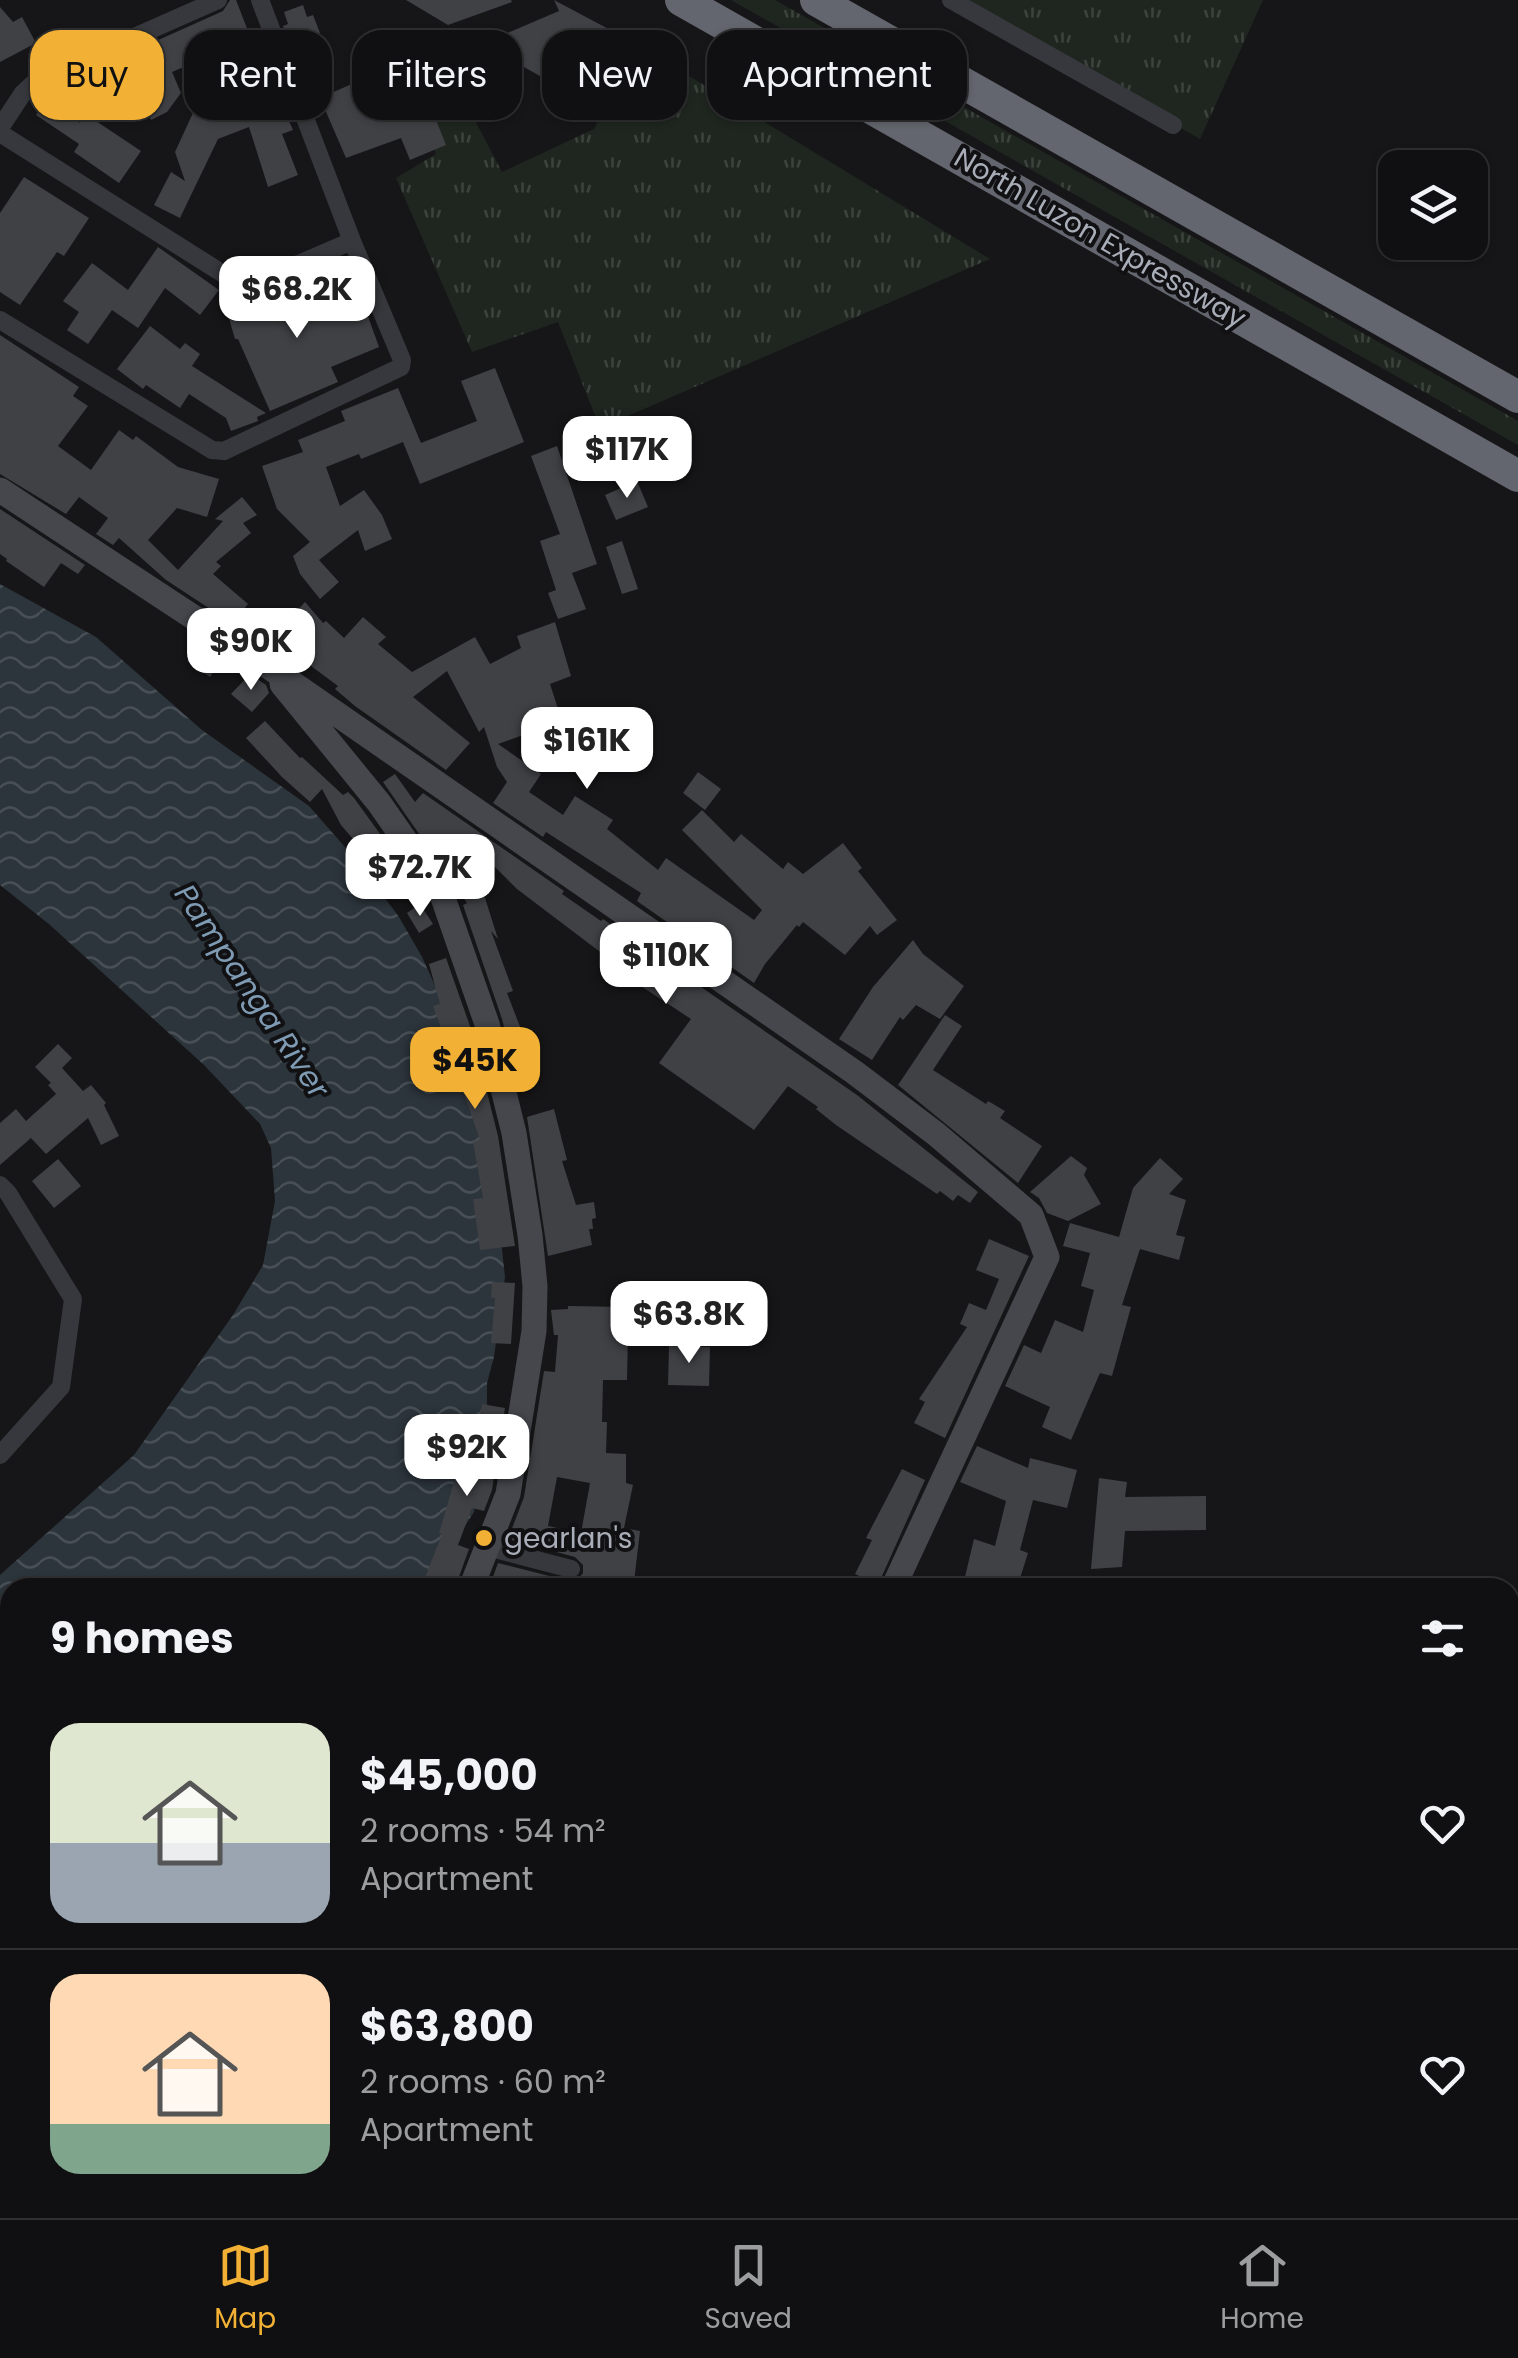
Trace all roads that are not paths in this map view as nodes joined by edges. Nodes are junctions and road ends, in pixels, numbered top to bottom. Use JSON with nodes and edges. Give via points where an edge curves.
{"nodes":[{"id":1,"x":218,"y":0,"type":"edge"},
{"id":2,"x":260,"y":0,"type":"edge"},
{"id":3,"x":681,"y":0,"type":"edge"},
{"id":4,"x":816,"y":0,"type":"edge"},
{"id":5,"x":951,"y":0,"type":"edge"},
{"id":6,"x":1173,"y":124,"type":"dead end"},
{"id":7,"x":0,"y":130,"type":"edge"},
{"id":8,"x":352,"y":241,"type":"junction"},
{"id":9,"x":0,"y":320,"type":"edge"},
{"id":10,"x":1518,"y":397,"type":"edge"},
{"id":11,"x":1518,"y":476,"type":"edge"},
{"id":12,"x":0,"y":490,"type":"edge"},
{"id":13,"x":269,"y":667,"type":"junction"},
{"id":14,"x":0,"y":1185,"type":"edge"},
{"id":15,"x":0,"y":1456,"type":"edge"},
{"id":16,"x":487,"y":1548,"type":"junction"},
{"id":17,"x":571,"y":1569,"type":"dead end"},
{"id":18,"x":475,"y":1578,"type":"edge"},
{"id":19,"x":898,"y":1578,"type":"edge"}],
"edges":[{"from":1,"to":7,"type":"street","via":[[37,80]]},
{"from":2,"to":8,"type":"street"},
{"from":3,"to":11,"type":"highway","name":"North Luzon Expressway"},
{"from":4,"to":10,"type":"highway"},
{"from":5,"to":6,"type":"street"},
{"from":7,"to":8,"type":"street","via":[[236,282],[266,278]]},
{"from":8,"to":9,"type":"street","via":[[402,367],[224,450],[212,450]]},
{"from":12,"to":13,"type":"street"},
{"from":13,"to":16,"type":"street","via":[[441,892],[503,1082],[522,1170],[534,1331],[508,1494]]},
{"from":13,"to":19,"type":"street","via":[[854,1072],[1031,1215],[1047,1256]]},
{"from":14,"to":15,"type":"street","via":[[73,1300],[61,1387]]},
{"from":16,"to":17,"type":"street"},
{"from":16,"to":18,"type":"street"}]}
